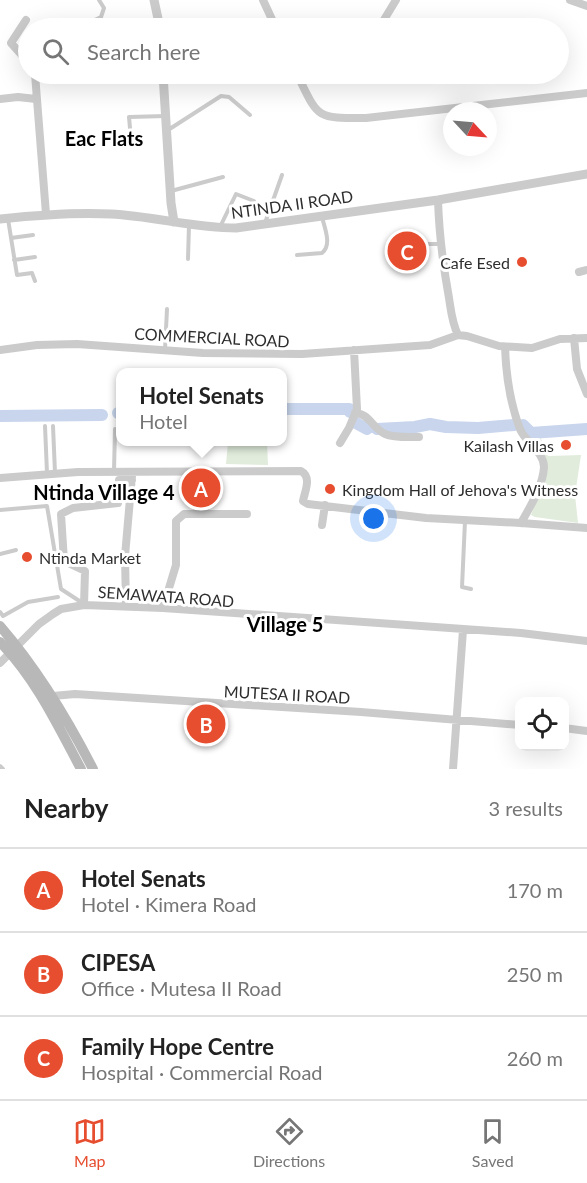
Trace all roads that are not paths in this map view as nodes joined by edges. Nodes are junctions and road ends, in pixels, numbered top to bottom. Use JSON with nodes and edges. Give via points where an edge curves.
{"nodes":[{"id":1,"x":99,"y":0,"type":"edge"},
{"id":2,"x":154,"y":0,"type":"edge"},
{"id":3,"x":263,"y":0,"type":"edge"},
{"id":4,"x":396,"y":0,"type":"edge"},
{"id":5,"x":570,"y":0,"type":"edge"},
{"id":6,"x":587,"y":6,"type":"edge"},
{"id":7,"x":99,"y":18,"type":"edge"},
{"id":8,"x":158,"y":18,"type":"edge"},
{"id":9,"x":271,"y":18,"type":"edge"},
{"id":10,"x":386,"y":18,"type":"edge"},
{"id":11,"x":18,"y":32,"type":"edge"},
{"id":12,"x":18,"y":51,"type":"edge"},
{"id":13,"x":35,"y":84,"type":"edge"},
{"id":14,"x":164,"y":84,"type":"edge"},
{"id":15,"x":302,"y":84,"type":"edge"},
{"id":16,"x":587,"y":93,"type":"edge"},
{"id":17,"x":0,"y":99,"type":"edge"},
{"id":18,"x":36,"y":99,"type":"junction"},
{"id":19,"x":249,"y":115,"type":"dead end"},
{"id":20,"x":166,"y":116,"type":"junction"},
{"id":21,"x":130,"y":128,"type":"dead end"},
{"id":22,"x":167,"y":130,"type":"junction"},
{"id":23,"x":587,"y":174,"type":"edge"},
{"id":24,"x":282,"y":175,"type":"dead end"},
{"id":25,"x":223,"y":177,"type":"dead end"},
{"id":26,"x":171,"y":191,"type":"junction"},
{"id":27,"x":438,"y":200,"type":"junction"},
{"id":28,"x":254,"y":201,"type":"dead end"},
{"id":29,"x":46,"y":214,"type":"junction"},
{"id":30,"x":322,"y":216,"type":"junction"},
{"id":31,"x":4,"y":219,"type":"edge"},
{"id":32,"x":174,"y":222,"type":"junction"},
{"id":33,"x":189,"y":224,"type":"junction"},
{"id":34,"x":265,"y":224,"type":"junction"},
{"id":35,"x":219,"y":228,"type":"junction"},
{"id":36,"x":33,"y":235,"type":"dead end"},
{"id":37,"x":11,"y":238,"type":"junction"},
{"id":38,"x":406,"y":244,"type":"dead end"},
{"id":39,"x":440,"y":244,"type":"junction"},
{"id":40,"x":297,"y":255,"type":"dead end"},
{"id":41,"x":35,"y":258,"type":"dead end"},
{"id":42,"x":188,"y":259,"type":"dead end"},
{"id":43,"x":14,"y":260,"type":"junction"},
{"id":44,"x":35,"y":281,"type":"dead end"},
{"id":45,"x":167,"y":309,"type":"dead end"},
{"id":46,"x":458,"y":335,"type":"junction"},
{"id":47,"x":574,"y":338,"type":"junction"},
{"id":48,"x":587,"y":338,"type":"edge"},
{"id":49,"x":505,"y":347,"type":"junction"},
{"id":50,"x":0,"y":350,"type":"edge"},
{"id":51,"x":165,"y":350,"type":"junction"},
{"id":52,"x":354,"y":350,"type":"junction"},
{"id":53,"x":587,"y":394,"type":"edge"},
{"id":54,"x":355,"y":413,"type":"junction"},
{"id":55,"x":45,"y":426,"type":"dead end"},
{"id":56,"x":53,"y":426,"type":"dead end"},
{"id":57,"x":115,"y":429,"type":"dead end"},
{"id":58,"x":418,"y":437,"type":"dead end"},
{"id":59,"x":340,"y":443,"type":"dead end"},
{"id":60,"x":114,"y":471,"type":"junction"},
{"id":61,"x":132,"y":471,"type":"junction"},
{"id":62,"x":51,"y":473,"type":"junction"},
{"id":63,"x":0,"y":478,"type":"edge"},
{"id":64,"x":132,"y":480,"type":"junction"},
{"id":65,"x":325,"y":505,"type":"junction"},
{"id":66,"x":0,"y":510,"type":"edge"},
{"id":67,"x":247,"y":514,"type":"dead end"},
{"id":68,"x":466,"y":521,"type":"junction"},
{"id":69,"x":521,"y":523,"type":"junction"},
{"id":70,"x":322,"y":525,"type":"dead end"},
{"id":71,"x":587,"y":528,"type":"edge"},
{"id":72,"x":16,"y":550,"type":"dead end"},
{"id":73,"x":0,"y":554,"type":"edge"},
{"id":74,"x":471,"y":589,"type":"dead end"},
{"id":75,"x":58,"y":597,"type":"dead end"},
{"id":76,"x":84,"y":605,"type":"junction"},
{"id":77,"x":126,"y":606,"type":"junction"},
{"id":78,"x":163,"y":608,"type":"junction"},
{"id":79,"x":0,"y":612,"type":"edge"},
{"id":80,"x":0,"y":626,"type":"edge"},
{"id":81,"x":464,"y":630,"type":"junction"},
{"id":82,"x":587,"y":641,"type":"edge"},
{"id":83,"x":0,"y":642,"type":"edge"},
{"id":84,"x":15,"y":650,"type":"junction"},
{"id":85,"x":0,"y":663,"type":"edge"},
{"id":86,"x":49,"y":697,"type":"junction"},
{"id":87,"x":456,"y":719,"type":"junction"},
{"id":88,"x":515,"y":724,"type":"edge"},
{"id":89,"x":569,"y":729,"type":"edge"},
{"id":90,"x":587,"y":731,"type":"edge"},
{"id":91,"x":84,"y":767,"type":"edge"},
{"id":92,"x":453,"y":769,"type":"edge"}],
"edges":[{"from":1,"to":7,"type":"lane","via":[[104,8]]},
{"from":2,"to":8,"type":"street"},
{"from":3,"to":9,"type":"street"},
{"from":4,"to":10,"type":"street"},
{"from":5,"to":6,"type":"street"},
{"from":11,"to":12,"type":"street","via":[[11,43]]},
{"from":13,"to":18,"type":"street"},
{"from":14,"to":20,"type":"street"},
{"from":15,"to":16,"type":"street","via":[[320,114],[334,118],[366,118]]},
{"from":17,"to":18,"type":"street"},
{"from":18,"to":29,"type":"street"},
{"from":19,"to":22,"type":"lane","via":[[229,97],[221,96]]},
{"from":20,"to":21,"type":"lane","via":[[129,117]]},
{"from":20,"to":22,"type":"street"},
{"from":22,"to":26,"type":"street"},
{"from":23,"to":27,"type":"street","name":"NTINDA II ROAD"},
{"from":24,"to":34,"type":"lane"},
{"from":25,"to":26,"type":"lane"},
{"from":26,"to":32,"type":"street"},
{"from":27,"to":30,"type":"street","name":"NTINDA II ROAD"},
{"from":27,"to":39,"type":"street"},
{"from":28,"to":35,"type":"lane","via":[[236,194]]},
{"from":29,"to":31,"type":"street","name":"NTINDA II ROAD"},
{"from":29,"to":32,"type":"street","name":"NTINDA II ROAD","via":[[111,214]]},
{"from":30,"to":34,"type":"street","name":"NTINDA II ROAD"},
{"from":30,"to":40,"type":"lane","via":[[326,251]]},
{"from":31,"to":37,"type":"lane"},
{"from":32,"to":33,"type":"street","name":"NTINDA II ROAD"},
{"from":33,"to":35,"type":"street","name":"NTINDA II ROAD"},
{"from":33,"to":42,"type":"lane"},
{"from":34,"to":35,"type":"street","name":"NTINDA II ROAD"},
{"from":36,"to":37,"type":"lane"},
{"from":37,"to":43,"type":"lane"},
{"from":38,"to":39,"type":"lane"},
{"from":39,"to":46,"type":"street","via":[[452,321]]},
{"from":41,"to":43,"type":"lane"},
{"from":43,"to":44,"type":"lane","via":[[16,275],[32,273]]},
{"from":45,"to":51,"type":"lane"},
{"from":46,"to":49,"type":"street"},
{"from":46,"to":52,"type":"street","name":"COMMERCIAL ROAD","via":[[430,345]]},
{"from":47,"to":48,"type":"street"},
{"from":47,"to":49,"type":"street","via":[[538,348]]},
{"from":47,"to":53,"type":"street","via":[[577,369]]},
{"from":49,"to":69,"type":"street","via":[[506,376],[517,420],[544,466]]},
{"from":50,"to":51,"type":"street","name":"COMMERCIAL ROAD","via":[[77,344]]},
{"from":51,"to":52,"type":"street","name":"COMMERCIAL ROAD","via":[[251,355]]},
{"from":52,"to":54,"type":"street"},
{"from":54,"to":58,"type":"street","via":[[368,417],[373,426],[389,436]]},
{"from":54,"to":59,"type":"street"},
{"from":55,"to":62,"type":"lane"},
{"from":56,"to":62,"type":"lane"},
{"from":57,"to":60,"type":"lane"},
{"from":60,"to":61,"type":"street"},
{"from":60,"to":62,"type":"street"},
{"from":61,"to":64,"type":"street"},
{"from":61,"to":65,"type":"street","via":[[301,471],[307,478],[303,501]]},
{"from":62,"to":63,"type":"street"},
{"from":64,"to":76,"type":"street","via":[[119,480],[118,503],[73,508],[61,514],[64,561],[85,571]]},
{"from":64,"to":77,"type":"street","via":[[125,556]]},
{"from":65,"to":68,"type":"street"},
{"from":65,"to":70,"type":"street"},
{"from":66,"to":76,"type":"lane","via":[[47,506],[61,589]]},
{"from":67,"to":78,"type":"street","via":[[179,517],[176,565]]},
{"from":68,"to":69,"type":"street"},
{"from":68,"to":74,"type":"lane","via":[[462,587]]},
{"from":69,"to":71,"type":"street"},
{"from":72,"to":73,"type":"lane"},
{"from":75,"to":79,"type":"lane","via":[[28,602],[3,616]]},
{"from":76,"to":77,"type":"street","name":"SEMAWATA ROAD"},
{"from":76,"to":84,"type":"street","name":"SEMAWATA ROAD","via":[[53,614]]},
{"from":77,"to":78,"type":"street","name":"SEMAWATA ROAD"},
{"from":78,"to":81,"type":"street","name":"SEMAWATA ROAD"},
{"from":80,"to":84,"type":"main road"},
{"from":81,"to":82,"type":"street","name":"SEMAWATA ROAD"},
{"from":81,"to":87,"type":"street"},
{"from":83,"to":84,"type":"main road"},
{"from":84,"to":85,"type":"street","name":"SEMAWATA ROAD"},
{"from":84,"to":86,"type":"main road"},
{"from":86,"to":87,"type":"street","name":"MUTESA II ROAD","via":[[75,694]]},
{"from":86,"to":91,"type":"main road"},
{"from":87,"to":88,"type":"street","name":"MUTESA II ROAD"},
{"from":87,"to":92,"type":"street"},
{"from":89,"to":90,"type":"street"}]}
